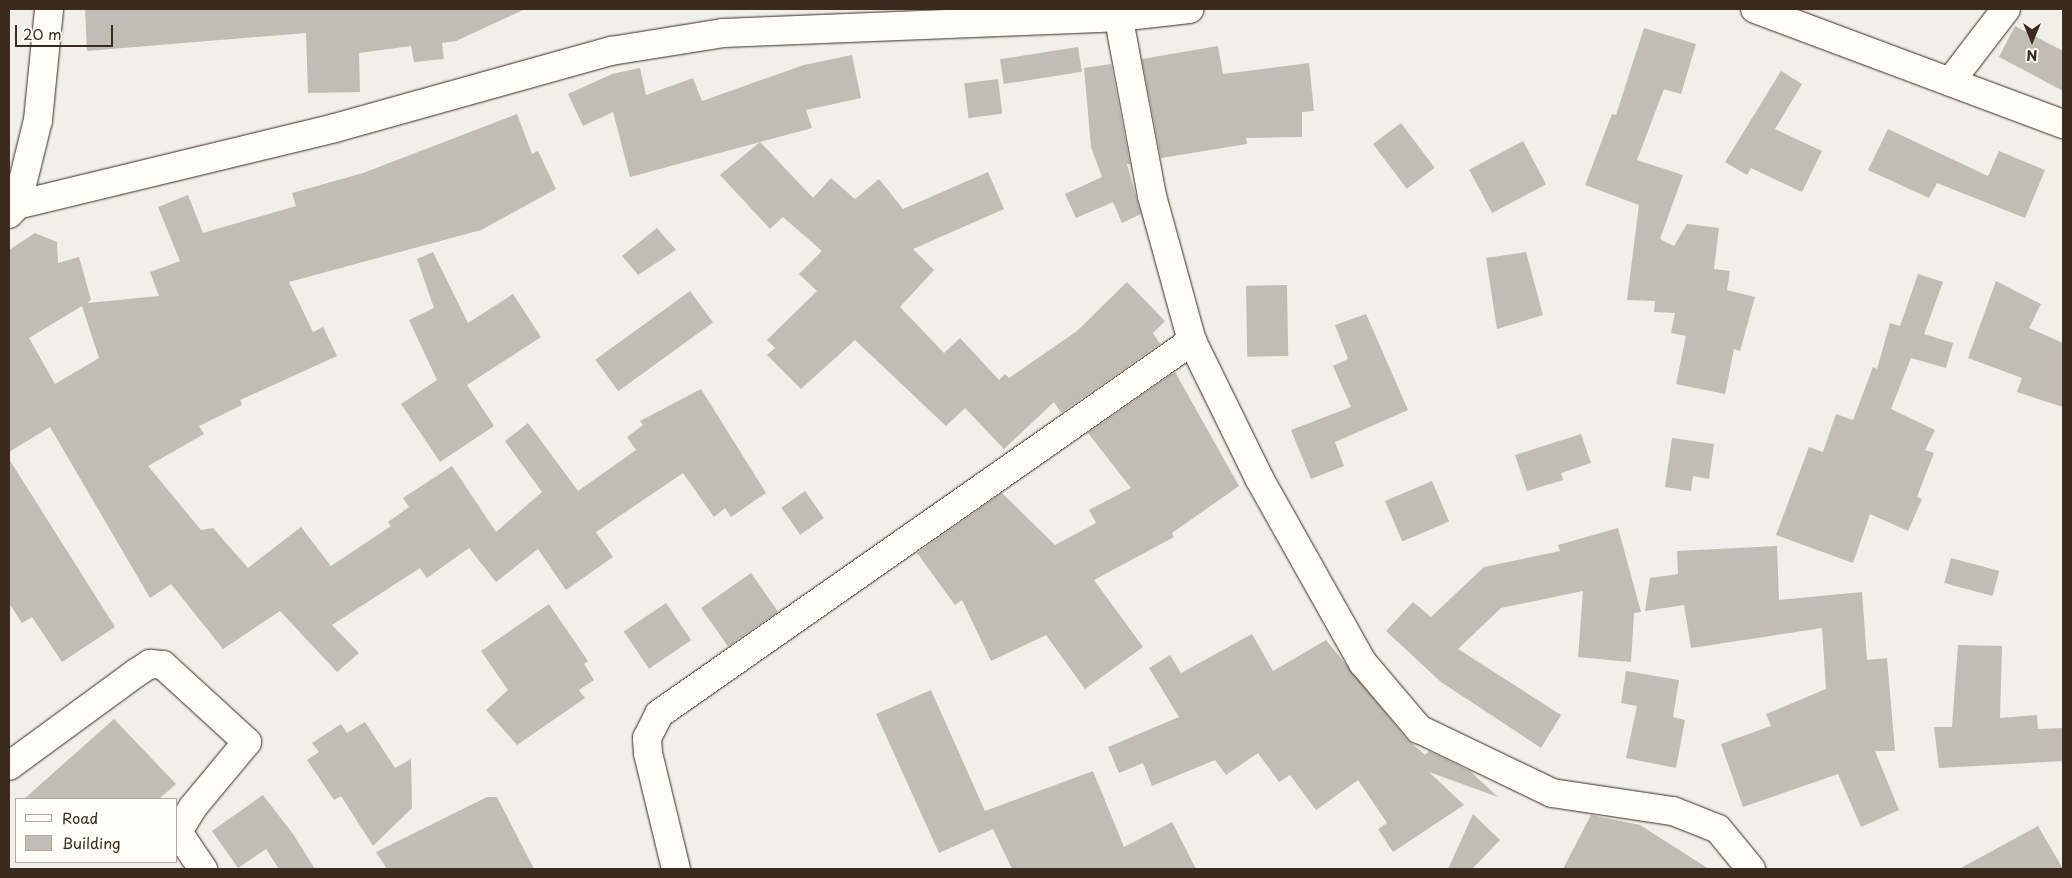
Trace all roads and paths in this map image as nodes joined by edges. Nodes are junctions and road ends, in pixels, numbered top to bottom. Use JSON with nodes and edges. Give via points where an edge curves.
{"nodes":[{"id":1,"x":49,"y":9,"type":"edge"},
{"id":2,"x":1190,"y":9,"type":"edge"},
{"id":3,"x":1755,"y":9,"type":"edge"},
{"id":4,"x":2006,"y":9,"type":"edge"},
{"id":5,"x":1117,"y":13,"type":"edge"},
{"id":6,"x":1950,"y":82,"type":"junction"},
{"id":7,"x":2063,"y":124,"type":"edge"},
{"id":8,"x":13,"y":209,"type":"edge"},
{"id":9,"x":1192,"y":341,"type":"junction"},
{"id":10,"x":9,"y":766,"type":"edge"},
{"id":11,"x":203,"y":869,"type":"edge"},
{"id":12,"x":676,"y":869,"type":"edge"},
{"id":13,"x":1751,"y":869,"type":"edge"}],
"edges":[{"from":1,"to":8,"type":"street","via":[[38,120]]},
{"from":2,"to":5,"type":"street"},
{"from":3,"to":6,"type":"street"},
{"from":4,"to":6,"type":"street"},
{"from":5,"to":8,"type":"street","via":[[723,33],[611,51],[335,128]]},
{"from":5,"to":9,"type":"street","via":[[1152,196]]},
{"from":6,"to":7,"type":"street"},
{"from":9,"to":12,"type":"street","via":[[659,714],[647,738],[648,752]]},
{"from":9,"to":13,"type":"street","via":[[1259,478],[1363,663],[1419,729],[1552,793],[1673,811],[1718,829]]},
{"from":10,"to":11,"type":"street","via":[[136,673],[150,664],[163,665],[247,742],[193,807],[178,832]]}]}
